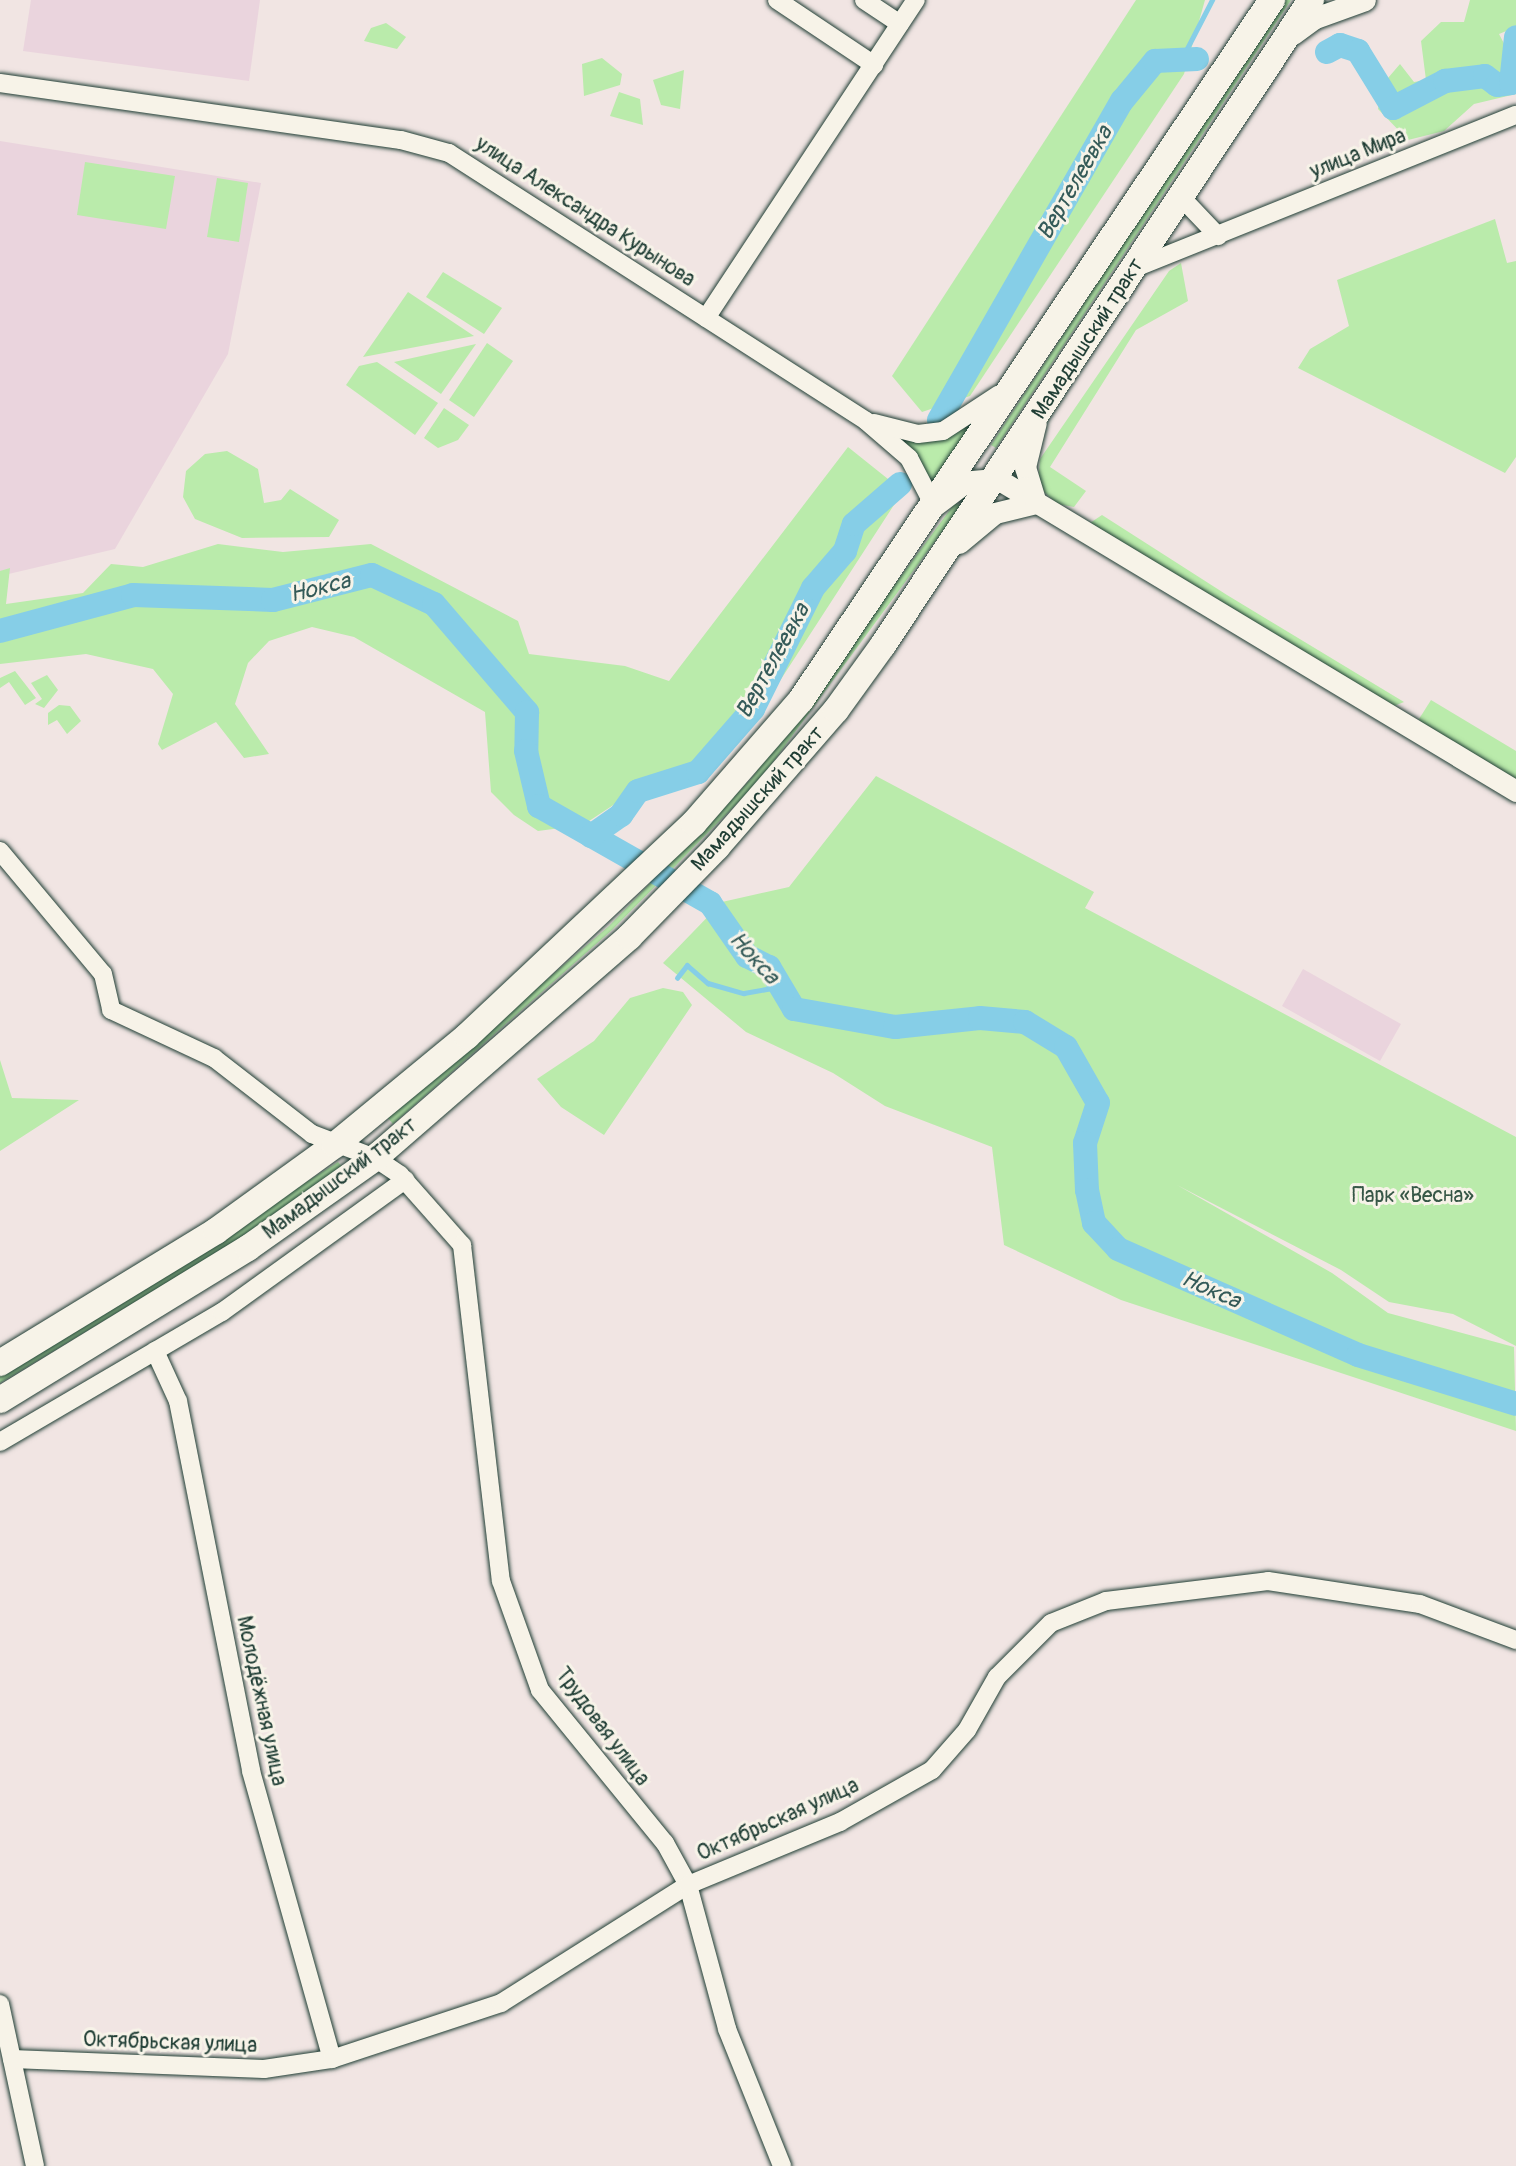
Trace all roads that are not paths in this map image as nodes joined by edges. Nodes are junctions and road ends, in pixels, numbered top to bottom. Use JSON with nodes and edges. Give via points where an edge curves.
{"nodes":[{"id":1,"x":777,"y":0,"type":"edge"},
{"id":2,"x":864,"y":0,"type":"edge"},
{"id":3,"x":916,"y":0,"type":"edge"},
{"id":4,"x":1272,"y":0,"type":"edge"},
{"id":5,"x":1311,"y":0,"type":"edge"},
{"id":6,"x":1365,"y":0,"type":"edge"},
{"id":7,"x":900,"y":24,"type":"junction"},
{"id":8,"x":1281,"y":45,"type":"junction"},
{"id":9,"x":874,"y":65,"type":"junction"},
{"id":10,"x":0,"y":83,"type":"edge"},
{"id":11,"x":1516,"y":115,"type":"edge"},
{"id":12,"x":1181,"y":197,"type":"junction"},
{"id":13,"x":1218,"y":236,"type":"junction"},
{"id":14,"x":1135,"y":268,"type":"junction"},
{"id":15,"x":706,"y":318,"type":"junction"},
{"id":16,"x":1030,"y":368,"type":"junction"},
{"id":17,"x":1039,"y":413,"type":"junction"},
{"id":18,"x":866,"y":421,"type":"junction"},
{"id":19,"x":996,"y":478,"type":"junction"},
{"id":20,"x":1036,"y":503,"type":"junction"},
{"id":21,"x":935,"y":508,"type":"junction"},
{"id":22,"x":939,"y":563,"type":"junction"},
{"id":23,"x":1516,"y":791,"type":"edge"},
{"id":24,"x":0,"y":851,"type":"edge"},
{"id":25,"x":335,"y":1145,"type":"junction"},
{"id":26,"x":375,"y":1158,"type":"junction"},
{"id":27,"x":405,"y":1180,"type":"junction"},
{"id":28,"x":155,"y":1351,"type":"junction"},
{"id":29,"x":2,"y":1358,"type":"edge"},
{"id":30,"x":0,"y":1400,"type":"edge"},
{"id":31,"x":0,"y":1442,"type":"edge"},
{"id":32,"x":1516,"y":1640,"type":"edge"},
{"id":33,"x":688,"y":1885,"type":"junction"},
{"id":34,"x":0,"y":2004,"type":"edge"},
{"id":35,"x":12,"y":2059,"type":"junction"},
{"id":36,"x":332,"y":2059,"type":"junction"},
{"id":37,"x":35,"y":2166,"type":"edge"},
{"id":38,"x":782,"y":2166,"type":"edge"}],
"edges":[{"from":1,"to":9,"type":"street"},
{"from":2,"to":7,"type":"street"},
{"from":3,"to":7,"type":"street"},
{"from":4,"to":16,"type":"main road","name":"Мамадышский тракт"},
{"from":5,"to":8,"type":"main road","name":"Мамадышский тракт"},
{"from":6,"to":8,"type":"street","via":[[1315,18]]},
{"from":7,"to":9,"type":"street"},
{"from":8,"to":12,"type":"main road","name":"Мамадышский тракт"},
{"from":9,"to":15,"type":"street"},
{"from":10,"to":15,"type":"street","name":"улица Александра Курынова","via":[[433,147],[466,160]]},
{"from":11,"to":13,"type":"street","name":"улица Мира"},
{"from":12,"to":13,"type":"street"},
{"from":12,"to":14,"type":"main road","name":"Мамадышский тракт"},
{"from":13,"to":14,"type":"street","name":"улица Мира"},
{"from":14,"to":17,"type":"main road","name":"Мамадышский тракт"},
{"from":15,"to":18,"type":"street","name":"улица Александра Курынова"},
{"from":16,"to":18,"type":"street","name":"улица Александра Курынова","via":[[962,424],[943,431],[908,433]]},
{"from":16,"to":21,"type":"main road","name":"Мамадышский тракт"},
{"from":17,"to":19,"type":"main road","name":"Мамадышский тракт"},
{"from":17,"to":20,"type":"street","via":[[1025,467]]},
{"from":18,"to":21,"type":"street","name":"улица Александра Курынова","via":[[909,458]]},
{"from":19,"to":20,"type":"street"},
{"from":19,"to":21,"type":"street","via":[[972,480]]},
{"from":19,"to":22,"type":"main road","name":"Мамадышский тракт"},
{"from":20,"to":22,"type":"street","via":[[995,513]]},
{"from":20,"to":23,"type":"street"},
{"from":21,"to":25,"type":"main road","name":"Мамадышский тракт","via":[[801,699],[694,823],[603,911]]},
{"from":22,"to":26,"type":"main road","name":"Мамадышский тракт","via":[[836,710],[718,846],[629,937]]},
{"from":24,"to":25,"type":"street","name":"Трудовая улица","via":[[103,974],[111,1010],[214,1058]]},
{"from":25,"to":26,"type":"street","name":"Трудовая улица"},
{"from":25,"to":29,"type":"main road","name":"Мамадышский тракт","via":[[216,1231]]},
{"from":26,"to":27,"type":"street","name":"Трудовая улица"},
{"from":26,"to":30,"type":"main road","name":"Мамадышский тракт","via":[[248,1248]]},
{"from":27,"to":28,"type":"street","via":[[275,1276]]},
{"from":27,"to":33,"type":"street","name":"Трудовая улица","via":[[462,1245],[501,1581],[540,1690],[665,1843]]},
{"from":28,"to":31,"type":"street"},
{"from":28,"to":36,"type":"street","name":"Молодёжная улица","via":[[178,1401],[251,1771]]},
{"from":32,"to":33,"type":"street","name":"Октябрьская улица","via":[[1420,1604],[1268,1581],[1106,1601],[1051,1623],[997,1677],[967,1730],[932,1770],[840,1822]]},
{"from":33,"to":36,"type":"street","name":"Октябрьская улица","via":[[501,2003]]},
{"from":33,"to":38,"type":"street","name":"Трудовая улица","via":[[727,2029]]},
{"from":34,"to":35,"type":"street"},
{"from":35,"to":36,"type":"street","name":"Октябрьская улица","via":[[216,2072]]},
{"from":35,"to":37,"type":"street"}]}
